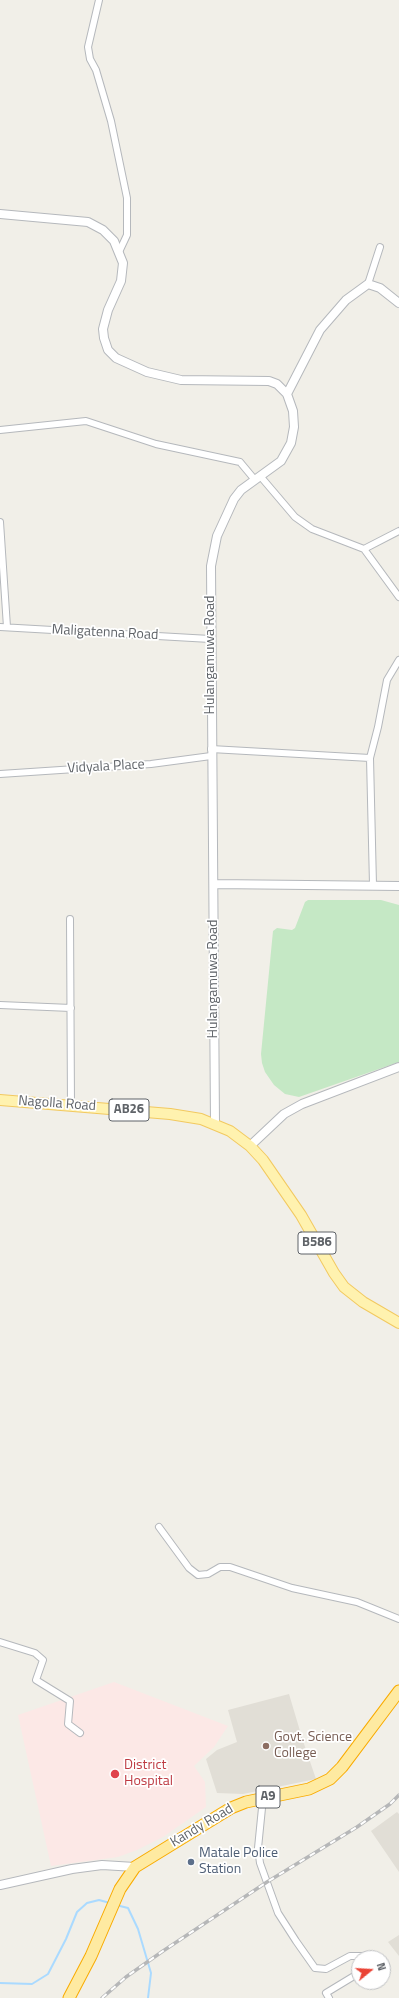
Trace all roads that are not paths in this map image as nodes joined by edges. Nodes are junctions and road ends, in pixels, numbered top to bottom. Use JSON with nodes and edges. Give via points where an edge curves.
{"nodes":[{"id":1,"x":99,"y":0,"type":"edge"},
{"id":2,"x":0,"y":214,"type":"edge"},
{"id":3,"x":380,"y":247,"type":"dead end"},
{"id":4,"x":119,"y":252,"type":"junction"},
{"id":5,"x":368,"y":284,"type":"junction"},
{"id":6,"x":399,"y":303,"type":"edge"},
{"id":7,"x":287,"y":394,"type":"junction"},
{"id":8,"x":0,"y":430,"type":"edge"},
{"id":9,"x":258,"y":478,"type":"junction"},
{"id":10,"x":0,"y":522,"type":"edge"},
{"id":11,"x":399,"y":531,"type":"edge"},
{"id":12,"x":364,"y":549,"type":"junction"},
{"id":13,"x":399,"y":597,"type":"edge"},
{"id":14,"x":0,"y":627,"type":"edge"},
{"id":15,"x":7,"y":627,"type":"junction"},
{"id":16,"x":210,"y":639,"type":"junction"},
{"id":17,"x":399,"y":660,"type":"edge"},
{"id":18,"x":211,"y":753,"type":"junction"},
{"id":19,"x":370,"y":758,"type":"junction"},
{"id":20,"x":0,"y":774,"type":"edge"},
{"id":21,"x":214,"y":884,"type":"junction"},
{"id":22,"x":373,"y":885,"type":"junction"},
{"id":23,"x":399,"y":886,"type":"edge"},
{"id":24,"x":70,"y":919,"type":"dead end"},
{"id":25,"x":0,"y":1005,"type":"edge"},
{"id":26,"x":71,"y":1008,"type":"junction"},
{"id":27,"x":399,"y":1067,"type":"edge"},
{"id":28,"x":0,"y":1100,"type":"edge"},
{"id":29,"x":71,"y":1106,"type":"junction"},
{"id":30,"x":215,"y":1124,"type":"junction"},
{"id":31,"x":250,"y":1146,"type":"junction"},
{"id":32,"x":399,"y":1323,"type":"edge"},
{"id":33,"x":159,"y":1527,"type":"dead end"},
{"id":34,"x":399,"y":1619,"type":"edge"},
{"id":35,"x":0,"y":1642,"type":"edge"},
{"id":36,"x":399,"y":1690,"type":"edge"},
{"id":37,"x":80,"y":1733,"type":"dead end"},
{"id":38,"x":263,"y":1798,"type":"junction"},
{"id":39,"x":136,"y":1867,"type":"junction"},
{"id":40,"x":0,"y":1885,"type":"edge"},
{"id":41,"x":351,"y":1956,"type":"edge"},
{"id":42,"x":351,"y":1978,"type":"edge"},
{"id":43,"x":69,"y":1998,"type":"edge"},
{"id":44,"x":329,"y":1998,"type":"edge"}],
"edges":[{"from":1,"to":4,"type":"street","via":[[88,47],[111,121],[127,198],[127,235]]},
{"from":2,"to":4,"type":"street","via":[[88,222],[103,230],[114,241]]},
{"from":3,"to":5,"type":"street"},
{"from":4,"to":7,"type":"street","via":[[123,263],[121,281],[103,329],[108,350],[116,358],[147,372],[181,380],[269,381],[277,384]]},
{"from":5,"to":6,"type":"street","via":[[380,288]]},
{"from":5,"to":7,"type":"street","via":[[346,300],[320,330]]},
{"from":7,"to":9,"type":"street","name":"Hulangamuwa Road","via":[[293,411],[294,428],[291,443],[281,461]]},
{"from":8,"to":9,"type":"street","via":[[86,421],[156,444],[240,462]]},
{"from":9,"to":12,"type":"street","via":[[295,517],[312,529]]},
{"from":9,"to":16,"type":"street","name":"Hulangamuwa Road","via":[[241,490],[234,499],[217,536],[211,566]]},
{"from":10,"to":15,"type":"street"},
{"from":11,"to":12,"type":"street"},
{"from":12,"to":13,"type":"street"},
{"from":14,"to":15,"type":"street","name":"Maligatenna Road"},
{"from":15,"to":16,"type":"street","name":"Maligatenna Road"},
{"from":16,"to":18,"type":"street","name":"Hulangamuwa Road"},
{"from":17,"to":19,"type":"street","via":[[387,680]]},
{"from":18,"to":19,"type":"street","name":"Vidyala Place"},
{"from":18,"to":20,"type":"street","name":"Vidyala Place","via":[[151,764]]},
{"from":18,"to":21,"type":"street","name":"Hulangamuwa Road"},
{"from":19,"to":22,"type":"street"},
{"from":21,"to":22,"type":"street"},
{"from":21,"to":30,"type":"street","name":"Hulangamuwa Road"},
{"from":22,"to":23,"type":"street"},
{"from":24,"to":26,"type":"street"},
{"from":25,"to":26,"type":"street"},
{"from":26,"to":29,"type":"street"},
{"from":27,"to":31,"type":"street","via":[[302,1104],[284,1114]]},
{"from":28,"to":29,"type":"main road","name":"Nagolla Road","number":"AB26"},
{"from":29,"to":30,"type":"main road","name":"Nagolla Road","number":"AB26","via":[[170,1114]]},
{"from":30,"to":31,"type":"main road","name":"Nagolla Road","number":"AB26","via":[[230,1131]]},
{"from":31,"to":32,"type":"main road","number":"B586","via":[[281,1184],[338,1280],[363,1302]]},
{"from":33,"to":34,"type":"street","via":[[189,1568],[198,1575],[230,1566],[292,1588],[357,1602]]},
{"from":35,"to":37,"type":"street","via":[[34,1653],[43,1660],[36,1680],[70,1701],[68,1724]]},
{"from":36,"to":38,"type":"highway","name":"Kandy Road","number":"A9","via":[[342,1767],[330,1779],[309,1789]]},
{"from":38,"to":39,"type":"highway","name":"Kandy Road","number":"A9","via":[[220,1813]]},
{"from":38,"to":41,"type":"street","via":[[259,1857],[278,1913],[315,1968],[326,1969]]},
{"from":39,"to":40,"type":"street","via":[[102,1865]]},
{"from":39,"to":43,"type":"highway","name":"Kandy Road","number":"A9","via":[[120,1889]]},
{"from":42,"to":44,"type":"street","via":[[326,1993]]}]}
